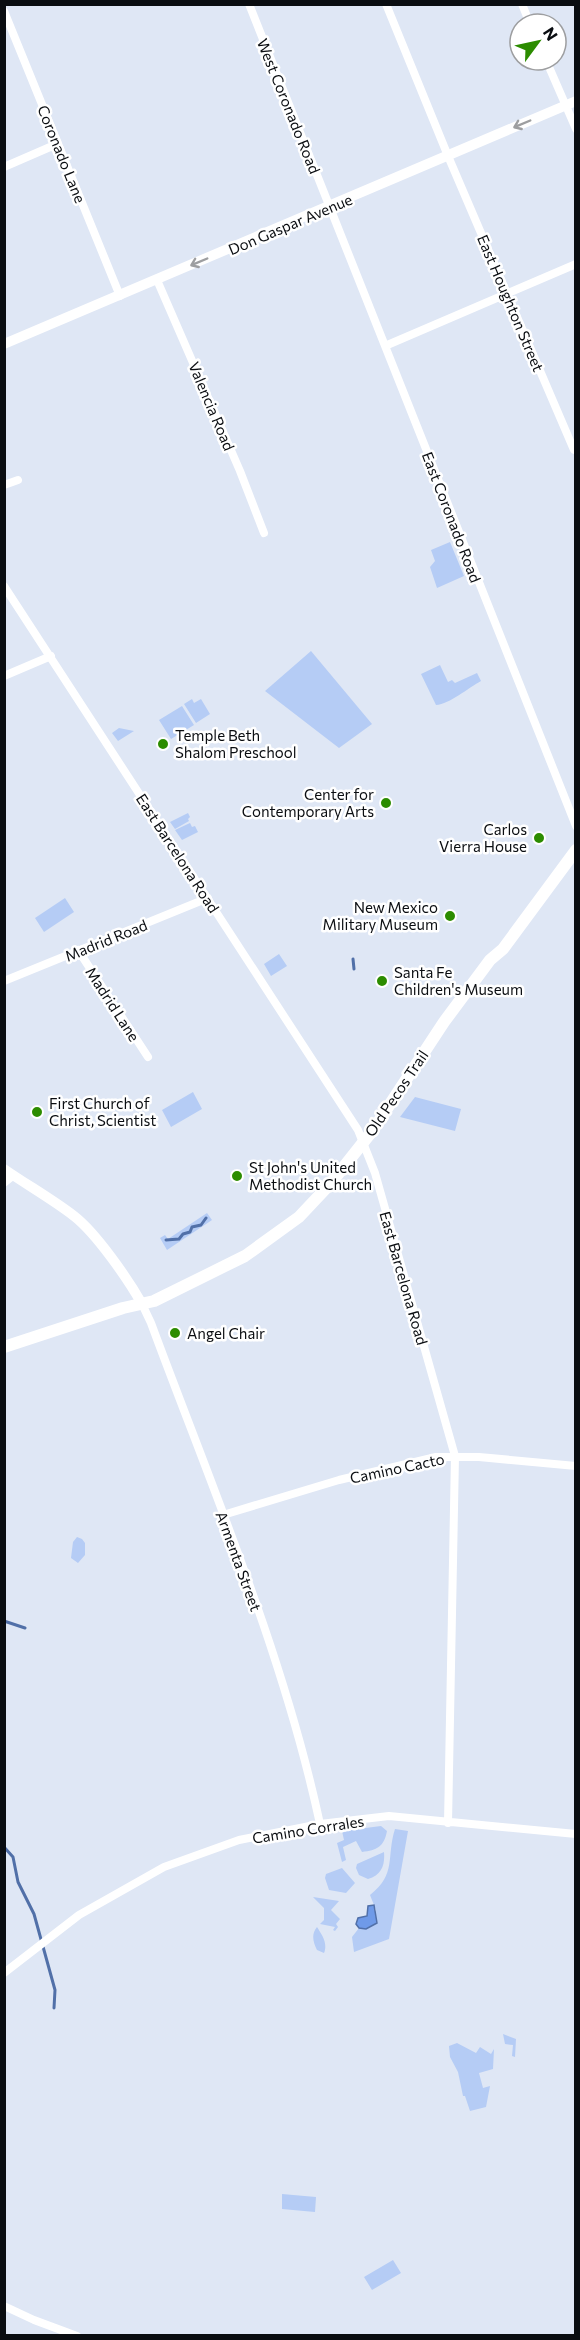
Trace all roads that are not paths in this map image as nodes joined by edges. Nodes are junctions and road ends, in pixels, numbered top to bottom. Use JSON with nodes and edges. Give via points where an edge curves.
{"nodes":[{"id":1,"x":249,"y":4,"type":"edge"},
{"id":2,"x":386,"y":4,"type":"edge"},
{"id":3,"x":4,"y":11,"type":"edge"},
{"id":4,"x":553,"y":72,"type":"edge"},
{"id":5,"x":571,"y":104,"type":"edge"},
{"id":6,"x":576,"y":129,"type":"edge"},
{"id":7,"x":57,"y":144,"type":"junction"},
{"id":8,"x":448,"y":156,"type":"junction"},
{"id":9,"x":4,"y":167,"type":"edge"},
{"id":10,"x":330,"y":207,"type":"junction"},
{"id":11,"x":576,"y":264,"type":"edge"},
{"id":12,"x":157,"y":280,"type":"junction"},
{"id":13,"x":507,"y":293,"type":"junction"},
{"id":14,"x":120,"y":296,"type":"junction"},
{"id":15,"x":4,"y":344,"type":"edge"},
{"id":16,"x":385,"y":346,"type":"junction"},
{"id":17,"x":575,"y":450,"type":"edge"},
{"id":18,"x":18,"y":480,"type":"dead end"},
{"id":19,"x":4,"y":485,"type":"edge"},
{"id":20,"x":264,"y":533,"type":"dead end"},
{"id":21,"x":4,"y":586,"type":"edge"},
{"id":22,"x":51,"y":656,"type":"junction"},
{"id":23,"x":4,"y":676,"type":"edge"},
{"id":24,"x":576,"y":826,"type":"edge"},
{"id":25,"x":576,"y":850,"type":"edge"},
{"id":26,"x":208,"y":898,"type":"junction"},
{"id":27,"x":78,"y":950,"type":"junction"},
{"id":28,"x":4,"y":981,"type":"edge"},
{"id":29,"x":148,"y":1057,"type":"dead end"},
{"id":30,"x":362,"y":1142,"type":"junction"},
{"id":31,"x":9,"y":1172,"type":"edge"},
{"id":32,"x":4,"y":1183,"type":"edge"},
{"id":33,"x":142,"y":1304,"type":"junction"},
{"id":34,"x":4,"y":1347,"type":"edge"},
{"id":35,"x":455,"y":1456,"type":"junction"},
{"id":36,"x":576,"y":1466,"type":"edge"},
{"id":37,"x":223,"y":1515,"type":"junction"},
{"id":38,"x":320,"y":1824,"type":"junction"},
{"id":39,"x":448,"y":1824,"type":"junction"},
{"id":40,"x":576,"y":1834,"type":"edge"},
{"id":41,"x":4,"y":1973,"type":"edge"},
{"id":42,"x":4,"y":2306,"type":"edge"},
{"id":43,"x":77,"y":2336,"type":"edge"}],
"edges":[{"from":1,"to":10,"type":"street","name":"West Coronado Road"},
{"from":2,"to":8,"type":"street","name":"East Houghton Street"},
{"from":3,"to":7,"type":"street","name":"Coronado Lane"},
{"from":4,"to":5,"type":"street"},
{"from":5,"to":6,"type":"street"},
{"from":5,"to":8,"type":"street","name":"Don Gaspar Avenue","one_way":true},
{"from":7,"to":9,"type":"street"},
{"from":7,"to":14,"type":"street","name":"Coronado Lane"},
{"from":8,"to":10,"type":"street","name":"Don Gaspar Avenue"},
{"from":8,"to":13,"type":"street","name":"East Houghton Street"},
{"from":10,"to":12,"type":"street","name":"Don Gaspar Avenue","one_way":true},
{"from":10,"to":16,"type":"street","name":"East Coronado Road"},
{"from":11,"to":13,"type":"street"},
{"from":12,"to":14,"type":"street","name":"Don Gaspar Avenue"},
{"from":12,"to":20,"type":"street","name":"Valencia Road"},
{"from":13,"to":16,"type":"street"},
{"from":13,"to":17,"type":"street","name":"East Houghton Street"},
{"from":14,"to":15,"type":"street","name":"Don Gaspar Avenue"},
{"from":16,"to":24,"type":"street","name":"East Coronado Road"},
{"from":18,"to":19,"type":"street"},
{"from":21,"to":22,"type":"street","name":"East Barcelona Road"},
{"from":22,"to":23,"type":"street"},
{"from":22,"to":26,"type":"street","name":"East Barcelona Road"},
{"from":25,"to":30,"type":"main road","name":"Old Pecos Trail","via":[[444,1022]]},
{"from":26,"to":27,"type":"street","name":"Madrid Road"},
{"from":26,"to":30,"type":"street","name":"East Barcelona Road","via":[[358,1130]]},
{"from":27,"to":28,"type":"street","name":"Madrid Road"},
{"from":27,"to":29,"type":"street","name":"Madrid Lane"},
{"from":30,"to":33,"type":"main road","name":"Old Pecos Trail","via":[[299,1217],[238,1261]]},
{"from":30,"to":35,"type":"street","name":"East Barcelona Road","via":[[375,1173]]},
{"from":31,"to":32,"type":"street"},
{"from":31,"to":33,"type":"street","via":[[87,1228]]},
{"from":33,"to":34,"type":"main road","name":"Old Pecos Trail"},
{"from":33,"to":37,"type":"street","name":"Armenta Street"},
{"from":35,"to":36,"type":"street","name":"Camino Cacto"},
{"from":35,"to":37,"type":"street","name":"Camino Cacto","via":[[339,1480]]},
{"from":35,"to":39,"type":"street","name":"East Barcelona Road"},
{"from":37,"to":38,"type":"street","name":"Armenta Street","via":[[292,1713]]},
{"from":38,"to":39,"type":"street","name":"Camino Corrales","via":[[389,1816]]},
{"from":38,"to":41,"type":"street","name":"Camino Corrales","via":[[240,1840],[164,1867],[79,1915]]},
{"from":39,"to":40,"type":"street","name":"Camino Corrales"},
{"from":42,"to":43,"type":"street"}]}
